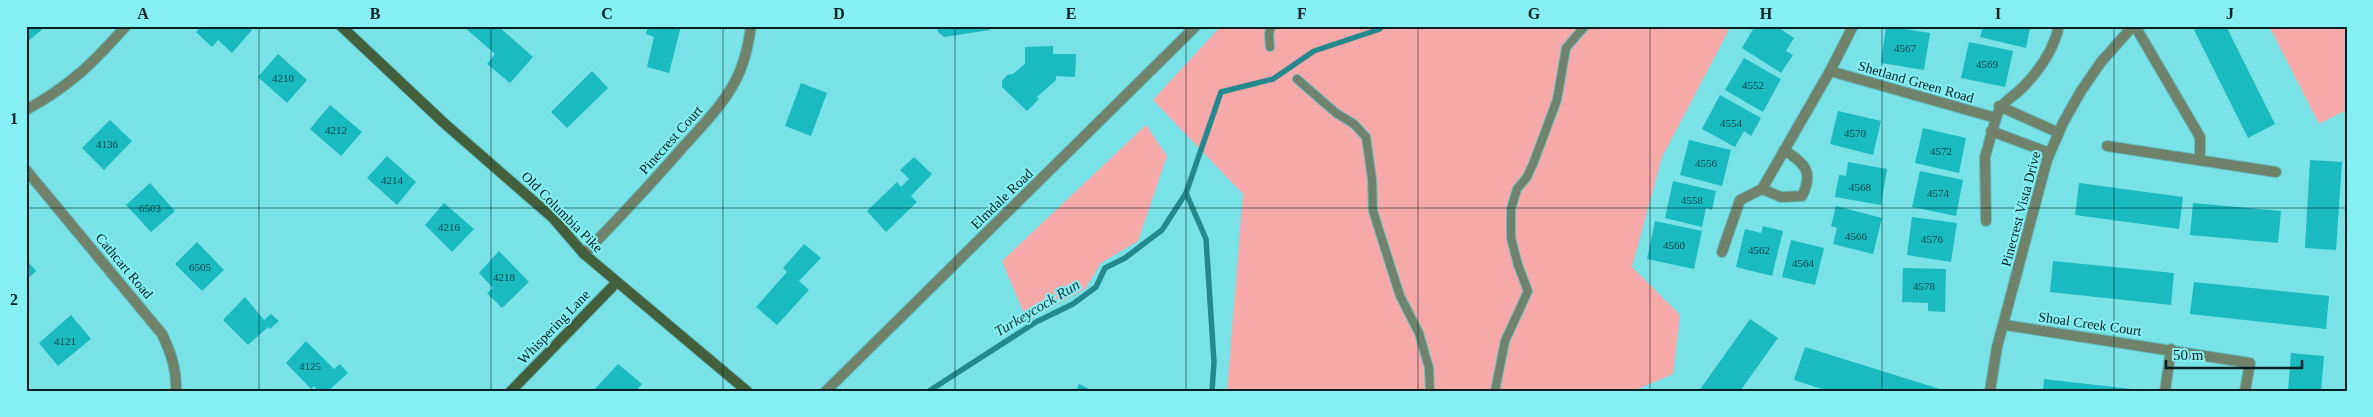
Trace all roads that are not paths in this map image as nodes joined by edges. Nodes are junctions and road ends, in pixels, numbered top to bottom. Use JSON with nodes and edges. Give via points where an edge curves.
{"nodes":[{"id":1,"x":126,"y":26,"type":"edge"},
{"id":2,"x":341,"y":26,"type":"edge"},
{"id":3,"x":751,"y":26,"type":"edge"},
{"id":4,"x":1196,"y":26,"type":"edge"},
{"id":5,"x":1271,"y":26,"type":"edge"},
{"id":6,"x":1585,"y":26,"type":"edge"},
{"id":7,"x":1853,"y":26,"type":"edge"},
{"id":8,"x":2059,"y":26,"type":"edge"},
{"id":9,"x":2134,"y":26,"type":"edge"},
{"id":10,"x":1270,"y":47,"type":"dead end"},
{"id":11,"x":1830,"y":72,"type":"junction"},
{"id":12,"x":1297,"y":79,"type":"dead end"},
{"id":13,"x":2000,"y":106,"type":"junction"},
{"id":14,"x":26,"y":110,"type":"edge"},
{"id":15,"x":1996,"y":118,"type":"junction"},
{"id":16,"x":1991,"y":130,"type":"junction"},
{"id":17,"x":2059,"y":133,"type":"junction"},
{"id":18,"x":2107,"y":146,"type":"dead end"},
{"id":19,"x":1784,"y":150,"type":"junction"},
{"id":20,"x":2050,"y":153,"type":"junction"},
{"id":21,"x":2200,"y":160,"type":"junction"},
{"id":22,"x":26,"y":170,"type":"edge"},
{"id":23,"x":2276,"y":172,"type":"dead end"},
{"id":24,"x":1762,"y":188,"type":"junction"},
{"id":25,"x":1986,"y":221,"type":"dead end"},
{"id":26,"x":1722,"y":252,"type":"dead end"},
{"id":27,"x":584,"y":254,"type":"junction"},
{"id":28,"x":617,"y":282,"type":"junction"},
{"id":29,"x":2004,"y":325,"type":"junction"},
{"id":30,"x":2171,"y":350,"type":"junction"},
{"id":31,"x":176,"y":391,"type":"edge"},
{"id":32,"x":510,"y":391,"type":"edge"},
{"id":33,"x":748,"y":391,"type":"edge"},
{"id":34,"x":826,"y":391,"type":"edge"},
{"id":35,"x":1430,"y":391,"type":"edge"},
{"id":36,"x":1495,"y":391,"type":"edge"},
{"id":37,"x":1990,"y":391,"type":"edge"},
{"id":38,"x":2165,"y":391,"type":"edge"},
{"id":39,"x":2246,"y":391,"type":"edge"}],
"edges":[{"from":1,"to":14,"type":"street","via":[[78,77]]},
{"from":2,"to":27,"type":"street","name":"Old Columbia Pike","via":[[553,218]]},
{"from":3,"to":27,"type":"street","name":"Pinecrest Court","via":[[740,72],[714,112]]},
{"from":4,"to":34,"type":"street","name":"Elmdale Road"},
{"from":5,"to":10,"type":"lane"},
{"from":6,"to":36,"type":"lane","via":[[1566,48],[1557,100],[1533,164],[1517,189],[1511,209],[1511,238],[1528,290],[1505,342]]},
{"from":7,"to":11,"type":"street"},
{"from":8,"to":13,"type":"street","via":[[2040,65],[2025,85]]},
{"from":9,"to":17,"type":"street","name":"Pinecrest Vista Drive","via":[[2101,62]]},
{"from":9,"to":21,"type":"street","via":[[2200,136]]},
{"from":11,"to":15,"type":"street","name":"Shetland Green Road"},
{"from":11,"to":19,"type":"street"},
{"from":12,"to":35,"type":"lane","via":[[1366,137],[1373,211],[1400,296],[1419,333],[1429,368]]},
{"from":13,"to":15,"type":"street"},
{"from":13,"to":17,"type":"street"},
{"from":15,"to":16,"type":"street"},
{"from":16,"to":20,"type":"street"},
{"from":16,"to":25,"type":"street","via":[[1985,157]]},
{"from":17,"to":20,"type":"street","name":"Pinecrest Vista Drive"},
{"from":18,"to":21,"type":"street"},
{"from":19,"to":24,"type":"street"},
{"from":19,"to":24,"type":"street","via":[[1799,159],[1806,169],[1808,184],[1802,196],[1780,197]]},
{"from":20,"to":29,"type":"street","name":"Pinecrest Vista Drive"},
{"from":21,"to":23,"type":"street"},
{"from":22,"to":31,"type":"street","name":"Cathcart Road","via":[[162,334],[172,355],[177,377]]},
{"from":24,"to":26,"type":"street","via":[[1740,200]]},
{"from":27,"to":28,"type":"street","name":"Old Columbia Pike"},
{"from":28,"to":32,"type":"street","name":"Whispering Lane"},
{"from":28,"to":33,"type":"street","name":"Old Columbia Pike"},
{"from":29,"to":30,"type":"street","name":"Shoal Creek Court"},
{"from":29,"to":37,"type":"street","name":"Pinecrest Vista Drive"},
{"from":30,"to":38,"type":"street"},
{"from":30,"to":39,"type":"street","name":"Shoal Creek Court","via":[[2250,363]]}]}
